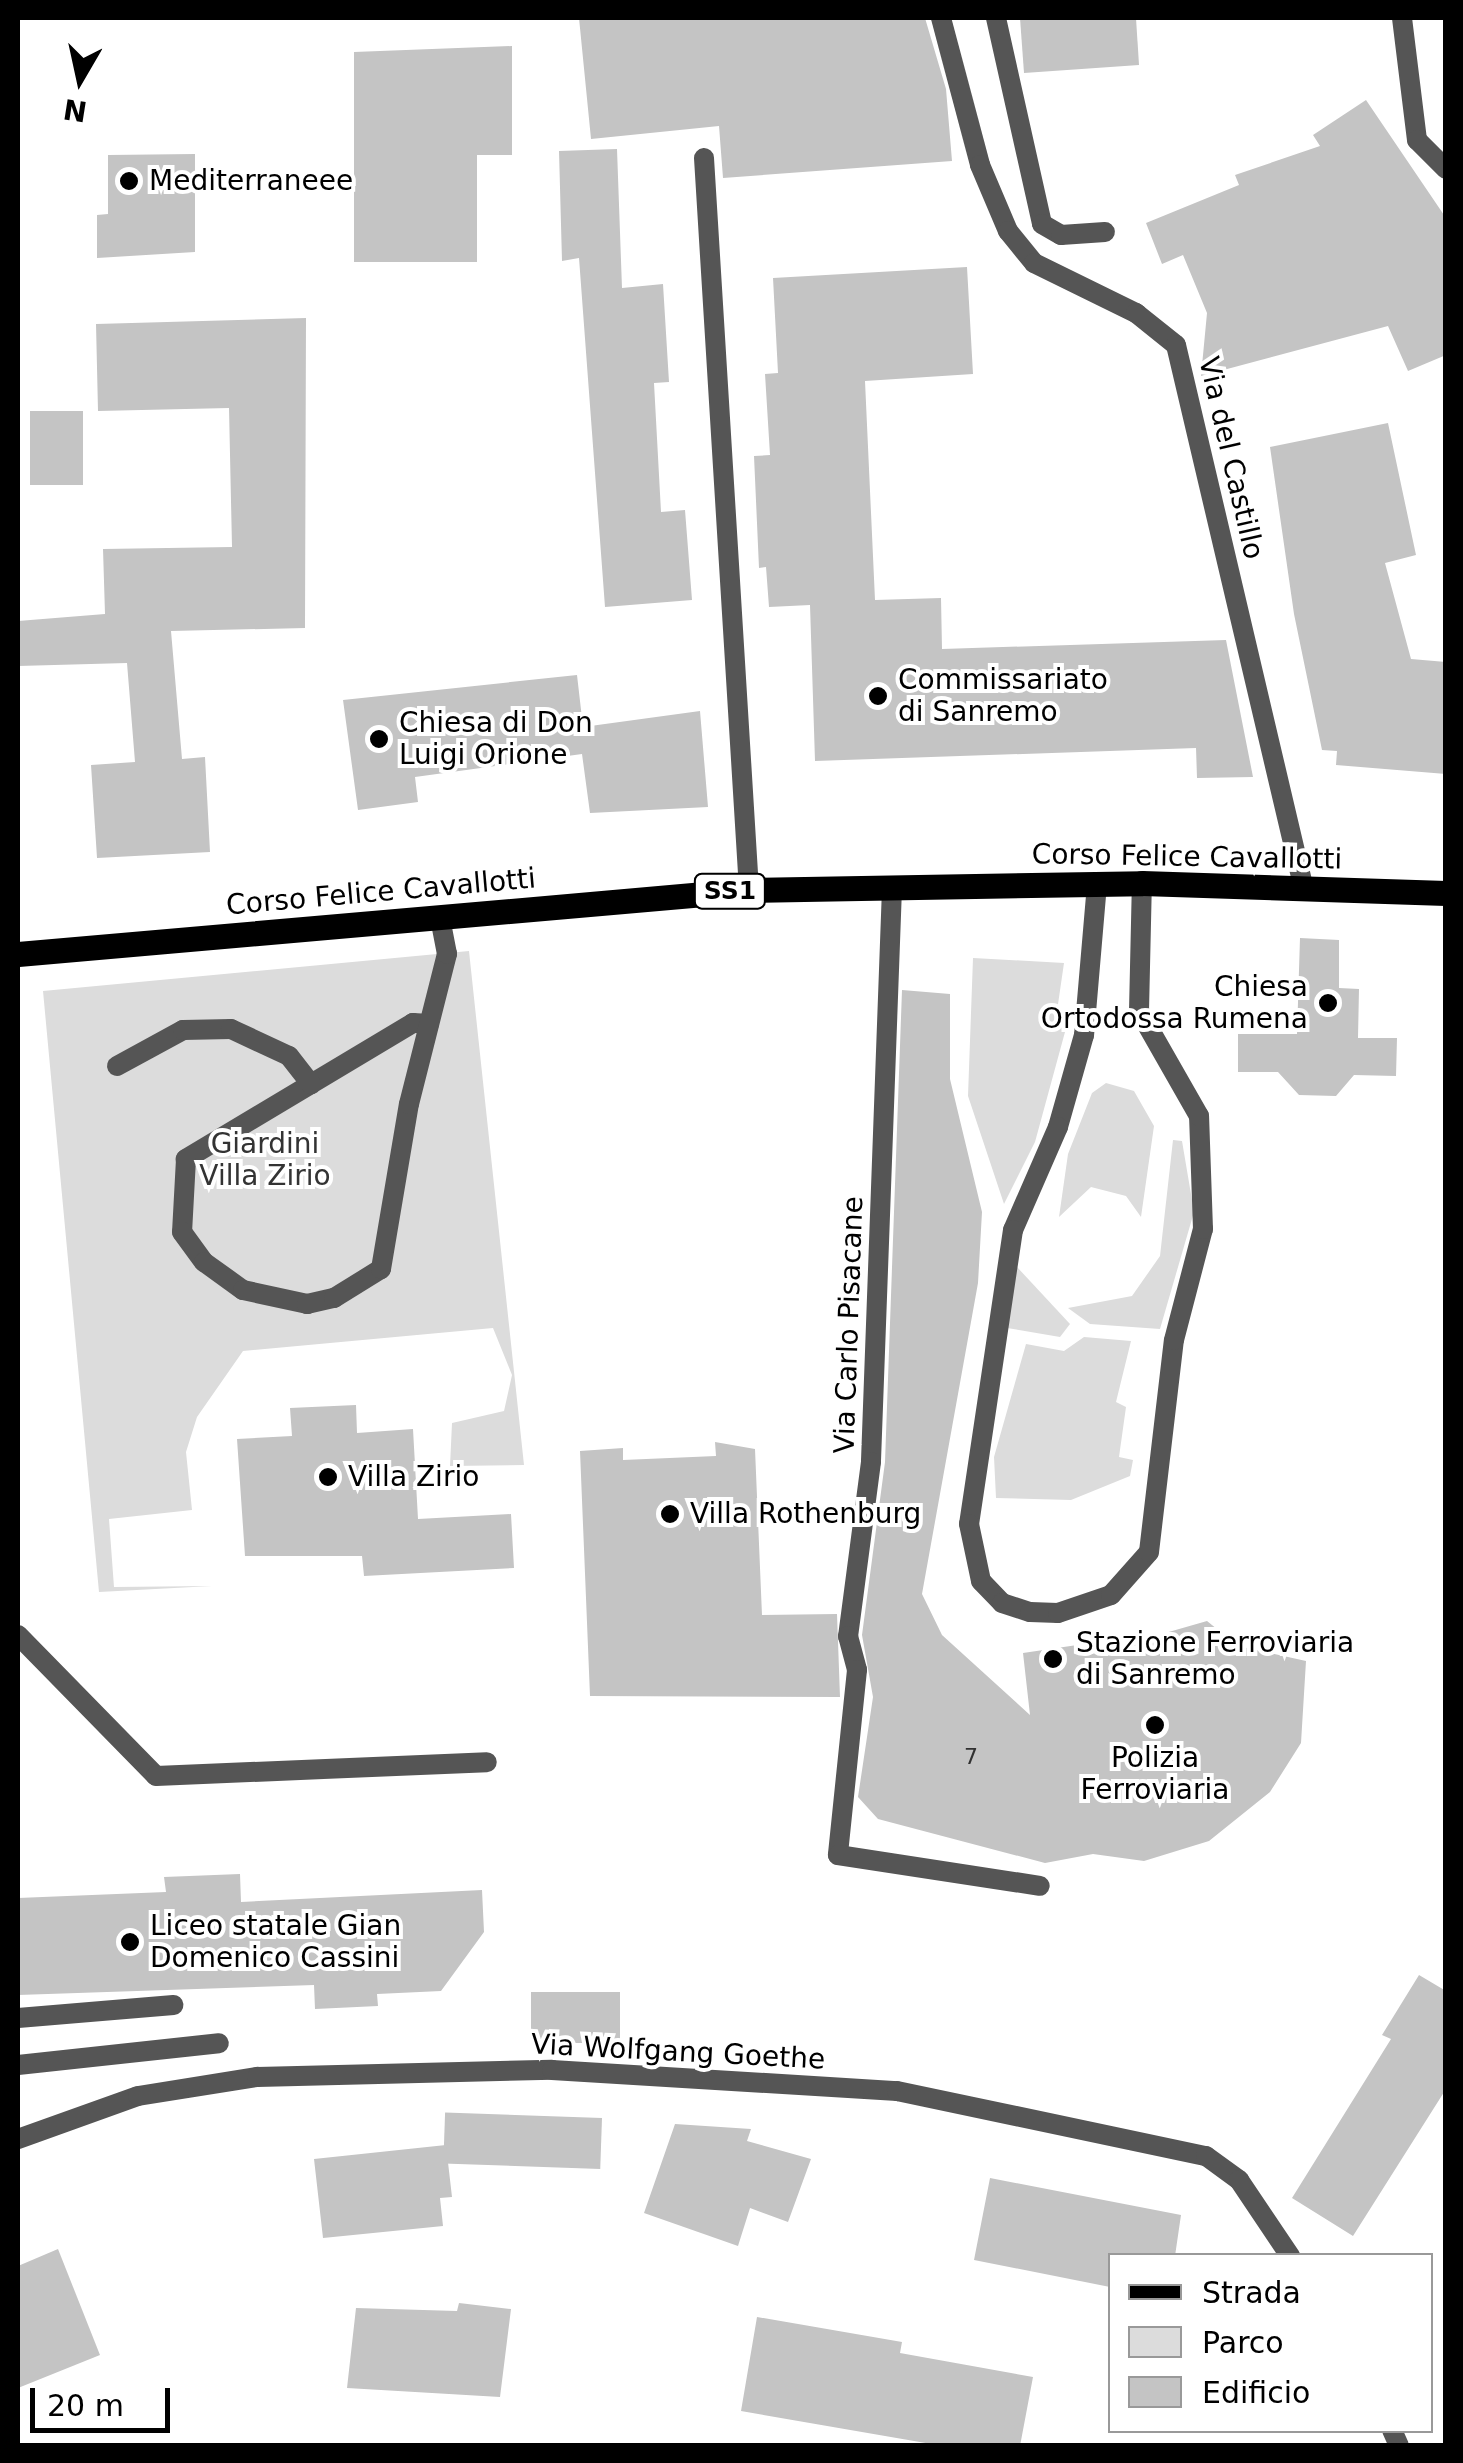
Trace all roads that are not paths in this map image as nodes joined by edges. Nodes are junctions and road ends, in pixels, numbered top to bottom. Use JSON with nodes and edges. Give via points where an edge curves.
{"nodes":[{"id":1,"x":941,"y":18,"type":"edge"},
{"id":2,"x":996,"y":18,"type":"edge"},
{"id":3,"x":1402,"y":18,"type":"edge"},
{"id":4,"x":704,"y":158,"type":"dead end"},
{"id":5,"x":1446,"y":169,"type":"edge"},
{"id":6,"x":1105,"y":232,"type":"dead end"},
{"id":7,"x":1142,"y":883,"type":"junction"},
{"id":8,"x":1098,"y":884,"type":"junction"},
{"id":9,"x":1303,"y":885,"type":"junction"},
{"id":10,"x":892,"y":888,"type":"junction"},
{"id":11,"x":748,"y":890,"type":"junction"},
{"id":12,"x":1446,"y":894,"type":"edge"},
{"id":13,"x":440,"y":918,"type":"junction"},
{"id":14,"x":18,"y":954,"type":"edge"},
{"id":15,"x":429,"y":1024,"type":"junction"},
{"id":16,"x":117,"y":1066,"type":"dead end"},
{"id":17,"x":311,"y":1084,"type":"junction"},
{"id":18,"x":18,"y":1636,"type":"edge"},
{"id":19,"x":487,"y":1762,"type":"dead end"},
{"id":20,"x":1040,"y":1886,"type":"dead end"},
{"id":21,"x":174,"y":2005,"type":"dead end"},
{"id":22,"x":18,"y":2018,"type":"edge"},
{"id":23,"x":219,"y":2044,"type":"dead end"},
{"id":24,"x":18,"y":2065,"type":"edge"},
{"id":25,"x":18,"y":2140,"type":"edge"},
{"id":26,"x":1288,"y":2253,"type":"edge"}],
"edges":[{"from":1,"to":9,"type":"street","name":"Via del Castillo","via":[[980,165],[1008,231],[1034,263],[1136,313],[1176,345]]},
{"from":2,"to":6,"type":"street","via":[[1042,224],[1061,235]]},
{"from":3,"to":5,"type":"street","via":[[1417,140]]},
{"from":4,"to":11,"type":"street"},
{"from":7,"to":8,"type":"main road","name":"Corso Felice Cavallotti","number":"SS1"},
{"from":7,"to":8,"type":"street","via":[[1139,1011],[1199,1116],[1206,1148],[1202,1239],[1174,1340],[1150,1552],[1111,1595],[1058,1613],[1030,1612],[1002,1603],[981,1581],[969,1524],[1013,1230],[1080,1051]]},
{"from":7,"to":9,"type":"main road","name":"Corso Felice Cavallotti","number":"SS1"},
{"from":8,"to":10,"type":"main road","name":"Corso Felice Cavallotti","number":"SS1"},
{"from":9,"to":12,"type":"main road","name":"Corso Felice Cavallotti","number":"SS1"},
{"from":10,"to":11,"type":"main road","name":"Corso Felice Cavallotti","number":"SS1"},
{"from":10,"to":20,"type":"street","name":"Via Carlo Pisacane","via":[[872,1462],[848,1636],[857,1670],[838,1855]]},
{"from":11,"to":13,"type":"main road","name":"Corso Felice Cavallotti","number":"SS1"},
{"from":13,"to":14,"type":"main road","name":"Corso Felice Cavallotti","number":"SS1"},
{"from":13,"to":15,"type":"street","via":[[447,954]]},
{"from":15,"to":17,"type":"street","via":[[413,1023]]},
{"from":15,"to":17,"type":"street","via":[[381,1269],[334,1298],[277,1302],[204,1262],[182,1232],[179,1190],[186,1159]]},
{"from":16,"to":17,"type":"street","via":[[183,1030],[231,1029],[289,1056]]},
{"from":18,"to":19,"type":"street","via":[[156,1776]]},
{"from":21,"to":22,"type":"street"},
{"from":23,"to":24,"type":"street"},
{"from":25,"to":26,"type":"street","name":"Via Wolfgang Goethe","via":[[138,2096],[257,2077],[552,2070],[897,2090],[1206,2156],[1239,2180]]}]}
